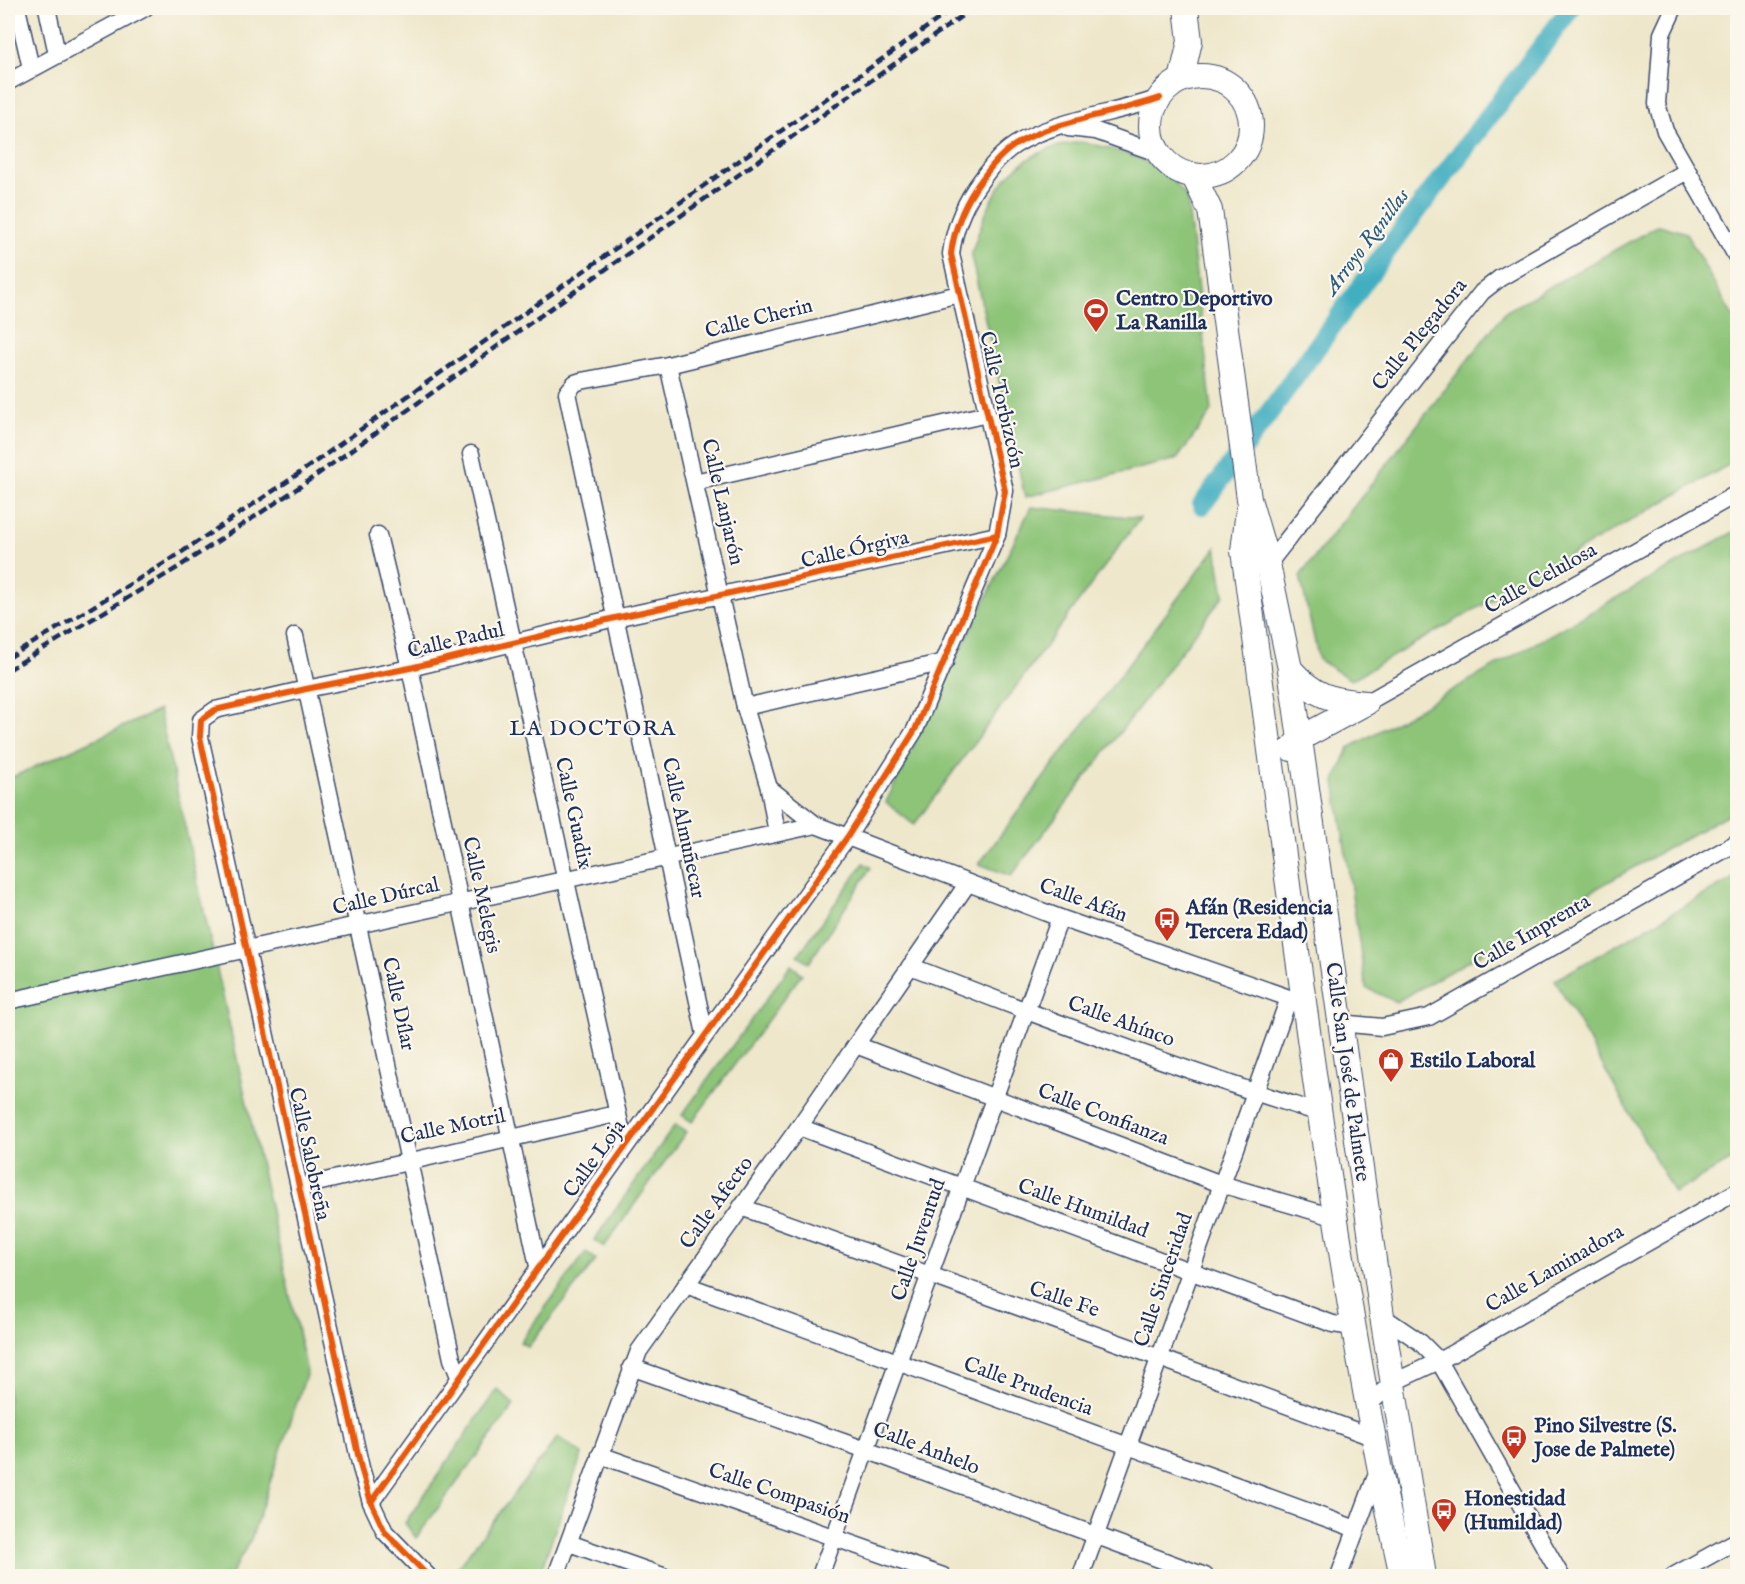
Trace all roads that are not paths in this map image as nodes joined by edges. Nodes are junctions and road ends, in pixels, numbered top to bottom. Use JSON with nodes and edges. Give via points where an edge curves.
{"nodes":[{"id":1,"x":17,"y":8,"type":"edge"},
{"id":2,"x":47,"y":8,"type":"edge"},
{"id":3,"x":145,"y":8,"type":"edge"},
{"id":4,"x":1186,"y":8,"type":"edge"},
{"id":5,"x":1674,"y":8,"type":"edge"},
{"id":6,"x":1190,"y":40,"type":"junction"},
{"id":7,"x":57,"y":54,"type":"junction"},
{"id":8,"x":31,"y":68,"type":"junction"},
{"id":9,"x":1210,"y":76,"type":"junction"},
{"id":10,"x":1181,"y":80,"type":"junction"},
{"id":11,"x":8,"y":82,"type":"edge"},
{"id":12,"x":1160,"y":98,"type":"junction"},
{"id":13,"x":1062,"y":127,"type":"junction"},
{"id":14,"x":1160,"y":154,"type":"junction"},
{"id":15,"x":1222,"y":171,"type":"junction"},
{"id":16,"x":1687,"y":171,"type":"junction"},
{"id":17,"x":1193,"y":175,"type":"junction"},
{"id":18,"x":1210,"y":210,"type":"junction"},
{"id":19,"x":1737,"y":260,"type":"edge"},
{"id":20,"x":959,"y":294,"type":"junction"},
{"id":21,"x":668,"y":364,"type":"junction"},
{"id":22,"x":571,"y":387,"type":"joint"},
{"id":23,"x":987,"y":414,"type":"junction"},
{"id":24,"x":471,"y":454,"type":"dead end"},
{"id":25,"x":695,"y":482,"type":"junction"},
{"id":26,"x":1737,"y":493,"type":"edge"},
{"id":27,"x":1249,"y":498,"type":"junction"},
{"id":28,"x":378,"y":535,"type":"dead end"},
{"id":29,"x":997,"y":535,"type":"junction"},
{"id":30,"x":1268,"y":564,"type":"junction"},
{"id":31,"x":721,"y":597,"type":"junction"},
{"id":32,"x":615,"y":618,"type":"junction"},
{"id":33,"x":295,"y":636,"type":"dead end"},
{"id":34,"x":514,"y":644,"type":"junction"},
{"id":35,"x":945,"y":662,"type":"junction"},
{"id":36,"x":410,"y":668,"type":"junction"},
{"id":37,"x":1290,"y":669,"type":"junction"},
{"id":38,"x":306,"y":689,"type":"junction"},
{"id":39,"x":1366,"y":703,"type":"junction"},
{"id":40,"x":745,"y":707,"type":"junction"},
{"id":41,"x":201,"y":720,"type":"joint"},
{"id":42,"x":1301,"y":738,"type":"junction"},
{"id":43,"x":1273,"y":769,"type":"junction"},
{"id":44,"x":769,"y":788,"type":"junction"},
{"id":45,"x":816,"y":825,"type":"junction"},
{"id":46,"x":777,"y":833,"type":"junction"},
{"id":47,"x":848,"y":836,"type":"junction"},
{"id":48,"x":1737,"y":842,"type":"edge"},
{"id":49,"x":666,"y":857,"type":"junction"},
{"id":50,"x":564,"y":881,"type":"junction"},
{"id":51,"x":968,"y":883,"type":"junction"},
{"id":52,"x":460,"y":903,"type":"junction"},
{"id":53,"x":1060,"y":918,"type":"junction"},
{"id":54,"x":358,"y":927,"type":"junction"},
{"id":55,"x":247,"y":950,"type":"junction"},
{"id":56,"x":910,"y":966,"type":"junction"},
{"id":57,"x":1297,"y":998,"type":"junction"},
{"id":58,"x":8,"y":1001,"type":"edge"},
{"id":59,"x":1025,"y":1011,"type":"junction"},
{"id":60,"x":1339,"y":1023,"type":"junction"},
{"id":61,"x":705,"y":1034,"type":"junction"},
{"id":62,"x":856,"y":1046,"type":"junction"},
{"id":63,"x":1256,"y":1093,"type":"junction"},
{"id":64,"x":995,"y":1098,"type":"junction"},
{"id":65,"x":1351,"y":1107,"type":"junction"},
{"id":66,"x":1320,"y":1113,"type":"junction"},
{"id":67,"x":616,"y":1114,"type":"junction"},
{"id":68,"x":799,"y":1127,"type":"junction"},
{"id":69,"x":512,"y":1138,"type":"junction"},
{"id":70,"x":625,"y":1146,"type":"junction"},
{"id":71,"x":409,"y":1159,"type":"junction"},
{"id":72,"x":1221,"y":1184,"type":"junction"},
{"id":73,"x":299,"y":1186,"type":"junction"},
{"id":74,"x":961,"y":1189,"type":"junction"},
{"id":75,"x":1737,"y":1191,"type":"edge"},
{"id":76,"x":741,"y":1207,"type":"junction"},
{"id":77,"x":1337,"y":1218,"type":"junction"},
{"id":78,"x":538,"y":1266,"type":"junction"},
{"id":79,"x":1191,"y":1272,"type":"junction"},
{"id":80,"x":931,"y":1277,"type":"junction"},
{"id":81,"x":686,"y":1285,"type":"junction"},
{"id":82,"x":1382,"y":1316,"type":"junction"},
{"id":83,"x":1353,"y":1327,"type":"junction"},
{"id":84,"x":1160,"y":1358,"type":"junction"},
{"id":85,"x":1439,"y":1361,"type":"junction"},
{"id":86,"x":898,"y":1364,"type":"junction"},
{"id":87,"x":631,"y":1367,"type":"junction"},
{"id":88,"x":460,"y":1379,"type":"junction"},
{"id":89,"x":1392,"y":1383,"type":"junction"},
{"id":90,"x":1367,"y":1406,"type":"junction"},
{"id":91,"x":1372,"y":1437,"type":"junction"},
{"id":92,"x":1128,"y":1448,"type":"junction"},
{"id":93,"x":866,"y":1450,"type":"junction"},
{"id":94,"x":600,"y":1455,"type":"junction"},
{"id":95,"x":1378,"y":1468,"type":"junction"},
{"id":96,"x":371,"y":1502,"type":"junction"},
{"id":97,"x":1356,"y":1529,"type":"junction"},
{"id":98,"x":834,"y":1537,"type":"junction"},
{"id":99,"x":1095,"y":1537,"type":"junction"},
{"id":100,"x":1737,"y":1540,"type":"edge"},
{"id":101,"x":569,"y":1543,"type":"junction"},
{"id":102,"x":428,"y":1576,"type":"edge"},
{"id":103,"x":556,"y":1576,"type":"edge"},
{"id":104,"x":663,"y":1576,"type":"edge"},
{"id":105,"x":820,"y":1576,"type":"edge"},
{"id":106,"x":943,"y":1576,"type":"edge"},
{"id":107,"x":1081,"y":1576,"type":"edge"},
{"id":108,"x":1205,"y":1576,"type":"edge"},
{"id":109,"x":1339,"y":1576,"type":"edge"},
{"id":110,"x":1402,"y":1576,"type":"edge"},
{"id":111,"x":1424,"y":1576,"type":"edge"},
{"id":112,"x":1561,"y":1576,"type":"edge"},
{"id":113,"x":1674,"y":1576,"type":"edge"}],
"edges":[{"from":1,"to":8,"type":"street"},
{"from":2,"to":7,"type":"street"},
{"from":3,"to":7,"type":"street"},
{"from":4,"to":6,"type":"street"},
{"from":5,"to":16,"type":"street","via":[[1662,34],[1657,105],[1665,131]]},
{"from":6,"to":9,"type":"street"},
{"from":6,"to":10,"type":"street"},
{"from":7,"to":8,"type":"street"},
{"from":8,"to":11,"type":"street"},
{"from":9,"to":10,"type":"street","via":[[1195,75]]},
{"from":9,"to":15,"type":"street","via":[[1237,91],[1251,119],[1245,150]]},
{"from":10,"to":12,"type":"street"},
{"from":12,"to":13,"type":"street","name":"Calle Torbizcón"},
{"from":12,"to":14,"type":"street","via":[[1151,126]]},
{"from":13,"to":14,"type":"street","name":"Calle Torbizcón","via":[[1096,131]]},
{"from":13,"to":20,"type":"street","name":"Calle Torbizcón","via":[[1014,146],[988,170],[966,203],[951,254]]},
{"from":14,"to":17,"type":"street","via":[[1180,171]]},
{"from":15,"to":17,"type":"street","via":[[1208,177]]},
{"from":15,"to":18,"type":"street","name":"Calle San José de Palmete"},
{"from":16,"to":19,"type":"street"},
{"from":16,"to":30,"type":"street","name":"Calle Plegadora","via":[[1482,292]]},
{"from":17,"to":18,"type":"street","name":"Calle San José de Palmete"},
{"from":18,"to":27,"type":"street","name":"Calle San José de Palmete"},
{"from":20,"to":21,"type":"street","name":"Calle Cherin"},
{"from":20,"to":23,"type":"street","name":"Calle Torbizcón"},
{"from":21,"to":22,"type":"street","name":"Calle Cherin","via":[[581,381]]},
{"from":21,"to":25,"type":"street","name":"Calle Lanjarón"},
{"from":22,"to":32,"type":"street","name":"Calle Almuñecar","via":[[567,398]]},
{"from":23,"to":25,"type":"street"},
{"from":23,"to":29,"type":"street","name":"Calle Torbizcón","via":[[1005,491]]},
{"from":24,"to":34,"type":"street","name":"Calle Guadix"},
{"from":25,"to":31,"type":"street","name":"Calle Lanjarón"},
{"from":26,"to":39,"type":"street","name":"Calle Celulosa"},
{"from":27,"to":30,"type":"street","name":"Calle San José de Palmete"},
{"from":27,"to":43,"type":"street","name":"Calle San José de Palmete","via":[[1243,551]]},
{"from":28,"to":36,"type":"street","name":"Calle Melegis"},
{"from":29,"to":31,"type":"street","name":"Calle Órgiva"},
{"from":29,"to":35,"type":"street","name":"Calle Torbizcón"},
{"from":30,"to":37,"type":"street","name":"Calle San José de Palmete"},
{"from":31,"to":32,"type":"street","name":"Calle Padul"},
{"from":31,"to":40,"type":"street","name":"Calle Lanjarón"},
{"from":32,"to":34,"type":"street","name":"Calle Padul"},
{"from":32,"to":49,"type":"street","name":"Calle Almuñecar"},
{"from":33,"to":38,"type":"street","name":"Calle Dílar"},
{"from":34,"to":36,"type":"street","name":"Calle Padul"},
{"from":34,"to":50,"type":"street","name":"Calle Guadix"},
{"from":35,"to":40,"type":"street"},
{"from":35,"to":47,"type":"street","name":"Calle Torbizcón","via":[[915,730]]},
{"from":36,"to":38,"type":"street","name":"Calle Padul"},
{"from":36,"to":52,"type":"street","name":"Calle Melegis"},
{"from":37,"to":39,"type":"street","via":[[1308,689],[1332,700]]},
{"from":37,"to":42,"type":"street","name":"Calle San José de Palmete"},
{"from":38,"to":41,"type":"street","name":"Calle Padul","via":[[215,710]]},
{"from":38,"to":54,"type":"street","name":"Calle Dílar"},
{"from":39,"to":42,"type":"street"},
{"from":40,"to":44,"type":"street","name":"Calle Lanjarón"},
{"from":41,"to":55,"type":"street","name":"Calle Salobreña","via":[[200,737]]},
{"from":42,"to":43,"type":"street"},
{"from":42,"to":60,"type":"street","name":"Calle San José de Palmete"},
{"from":43,"to":57,"type":"street","name":"Calle San José de Palmete"},
{"from":44,"to":45,"type":"street"},
{"from":44,"to":46,"type":"street","name":"Calle Lanjarón"},
{"from":45,"to":46,"type":"street","name":"Calle Dúrcal"},
{"from":45,"to":47,"type":"street"},
{"from":46,"to":49,"type":"street","name":"Calle Dúrcal"},
{"from":47,"to":51,"type":"street","name":"Calle Afán"},
{"from":47,"to":61,"type":"street","name":"Calle Loja"},
{"from":48,"to":60,"type":"street","name":"Calle Imprenta","via":[[1430,1017],[1382,1028]]},
{"from":49,"to":50,"type":"street","name":"Calle Dúrcal"},
{"from":49,"to":61,"type":"street","name":"Calle Almuñecar"},
{"from":50,"to":52,"type":"street","name":"Calle Dúrcal"},
{"from":50,"to":67,"type":"street","name":"Calle Guadix"},
{"from":51,"to":53,"type":"street","name":"Calle Afán"},
{"from":51,"to":56,"type":"street","name":"Calle Afecto"},
{"from":52,"to":54,"type":"street","name":"Calle Dúrcal"},
{"from":52,"to":69,"type":"street","name":"Calle Melegis"},
{"from":53,"to":57,"type":"street","name":"Calle Afán"},
{"from":53,"to":59,"type":"street","name":"Calle Juventud"},
{"from":54,"to":55,"type":"street","name":"Calle Dúrcal"},
{"from":54,"to":71,"type":"street","name":"Calle Dílar"},
{"from":55,"to":58,"type":"street","name":"Calle Dúrcal"},
{"from":55,"to":73,"type":"street","name":"Calle Salobreña"},
{"from":56,"to":59,"type":"street","name":"Calle Ahínco"},
{"from":56,"to":62,"type":"street","name":"Calle Afecto"},
{"from":57,"to":60,"type":"street"},
{"from":57,"to":63,"type":"street","name":"Calle Sinceridad"},
{"from":57,"to":65,"type":"street"},
{"from":57,"to":66,"type":"street","name":"Calle San José de Palmete"},
{"from":59,"to":63,"type":"street","name":"Calle Ahínco"},
{"from":59,"to":64,"type":"street","name":"Calle Juventud"},
{"from":60,"to":65,"type":"street","name":"Calle San José de Palmete"},
{"from":61,"to":70,"type":"street","name":"Calle Loja"},
{"from":62,"to":64,"type":"street","name":"Calle Confianza"},
{"from":62,"to":68,"type":"street","name":"Calle Afecto"},
{"from":63,"to":66,"type":"street","name":"Calle Ahínco"},
{"from":63,"to":72,"type":"street","name":"Calle Sinceridad"},
{"from":64,"to":72,"type":"street","name":"Calle Confianza"},
{"from":64,"to":74,"type":"street","name":"Calle Juventud"},
{"from":65,"to":82,"type":"street","name":"Calle San José de Palmete"},
{"from":66,"to":77,"type":"street","name":"Calle San José de Palmete"},
{"from":67,"to":69,"type":"street","name":"Calle Motril"},
{"from":67,"to":70,"type":"street","name":"Calle Guadix"},
{"from":68,"to":74,"type":"street","name":"Calle Humildad"},
{"from":68,"to":76,"type":"street","name":"Calle Afecto"},
{"from":69,"to":71,"type":"street","name":"Calle Motril"},
{"from":69,"to":78,"type":"street","name":"Calle Melegis"},
{"from":70,"to":78,"type":"street","name":"Calle Loja"},
{"from":71,"to":73,"type":"street","name":"Calle Motril"},
{"from":71,"to":88,"type":"street","name":"Calle Dílar","via":[[452,1359]]},
{"from":72,"to":77,"type":"street","name":"Calle Confianza"},
{"from":72,"to":79,"type":"street","name":"Calle Sinceridad"},
{"from":73,"to":96,"type":"street","name":"Calle Salobreña"},
{"from":74,"to":79,"type":"street","name":"Calle Humildad"},
{"from":74,"to":80,"type":"street","name":"Calle Juventud"},
{"from":75,"to":85,"type":"street","name":"Calle Laminadora"},
{"from":76,"to":80,"type":"street","name":"Calle Fe"},
{"from":76,"to":81,"type":"street","name":"Calle Afecto"},
{"from":77,"to":83,"type":"street","name":"Calle San José de Palmete"},
{"from":78,"to":88,"type":"street","name":"Calle Loja"},
{"from":79,"to":83,"type":"street","name":"Calle Humildad","via":[[1333,1324]]},
{"from":79,"to":84,"type":"street","name":"Calle Sinceridad"},
{"from":80,"to":84,"type":"street","name":"Calle Fe"},
{"from":80,"to":86,"type":"street","name":"Calle Juventud"},
{"from":81,"to":86,"type":"street","name":"Calle Prudencia"},
{"from":81,"to":87,"type":"street","name":"Calle Afecto"},
{"from":82,"to":85,"type":"street","via":[[1420,1342]]},
{"from":82,"to":89,"type":"street","name":"Calle San José de Palmete"},
{"from":83,"to":90,"type":"street","name":"Calle San José de Palmete"},
{"from":84,"to":91,"type":"street","name":"Calle Fe"},
{"from":84,"to":92,"type":"street","name":"Calle Sinceridad"},
{"from":85,"to":89,"type":"street","name":"Calle Laminadora"},
{"from":85,"to":112,"type":"street"},
{"from":86,"to":92,"type":"street","name":"Calle Prudencia"},
{"from":86,"to":93,"type":"street","name":"Calle Juventud"},
{"from":87,"to":93,"type":"street","name":"Calle Anhelo"},
{"from":87,"to":94,"type":"street","name":"Calle Afecto"},
{"from":88,"to":96,"type":"street","name":"Calle Loja"},
{"from":89,"to":90,"type":"street","name":"Calle Laminadora"},
{"from":89,"to":111,"type":"street","name":"Calle San José de Palmete"},
{"from":90,"to":91,"type":"street","name":"Calle San José de Palmete"},
{"from":91,"to":95,"type":"street","name":"Calle San José de Palmete"},
{"from":92,"to":97,"type":"street","name":"Calle Prudencia"},
{"from":92,"to":99,"type":"street","name":"Calle Sinceridad"},
{"from":93,"to":98,"type":"street","name":"Calle Juventud"},
{"from":93,"to":99,"type":"street","name":"Calle Anhelo"},
{"from":94,"to":98,"type":"street","name":"Calle Compasión"},
{"from":94,"to":101,"type":"street","name":"Calle Afecto"},
{"from":95,"to":97,"type":"street"},
{"from":95,"to":110,"type":"street","name":"Calle San José de Palmete"},
{"from":96,"to":102,"type":"street","name":"Calle Salobreña","via":[[385,1532]]},
{"from":97,"to":109,"type":"street"},
{"from":98,"to":105,"type":"street","name":"Calle Juventud"},
{"from":98,"to":106,"type":"street","name":"Calle Compasión"},
{"from":99,"to":107,"type":"street","name":"Calle Sinceridad"},
{"from":99,"to":108,"type":"street","name":"Calle Anhelo"},
{"from":100,"to":113,"type":"street"},
{"from":101,"to":103,"type":"street","name":"Calle Afecto"},
{"from":101,"to":104,"type":"street"}]}
